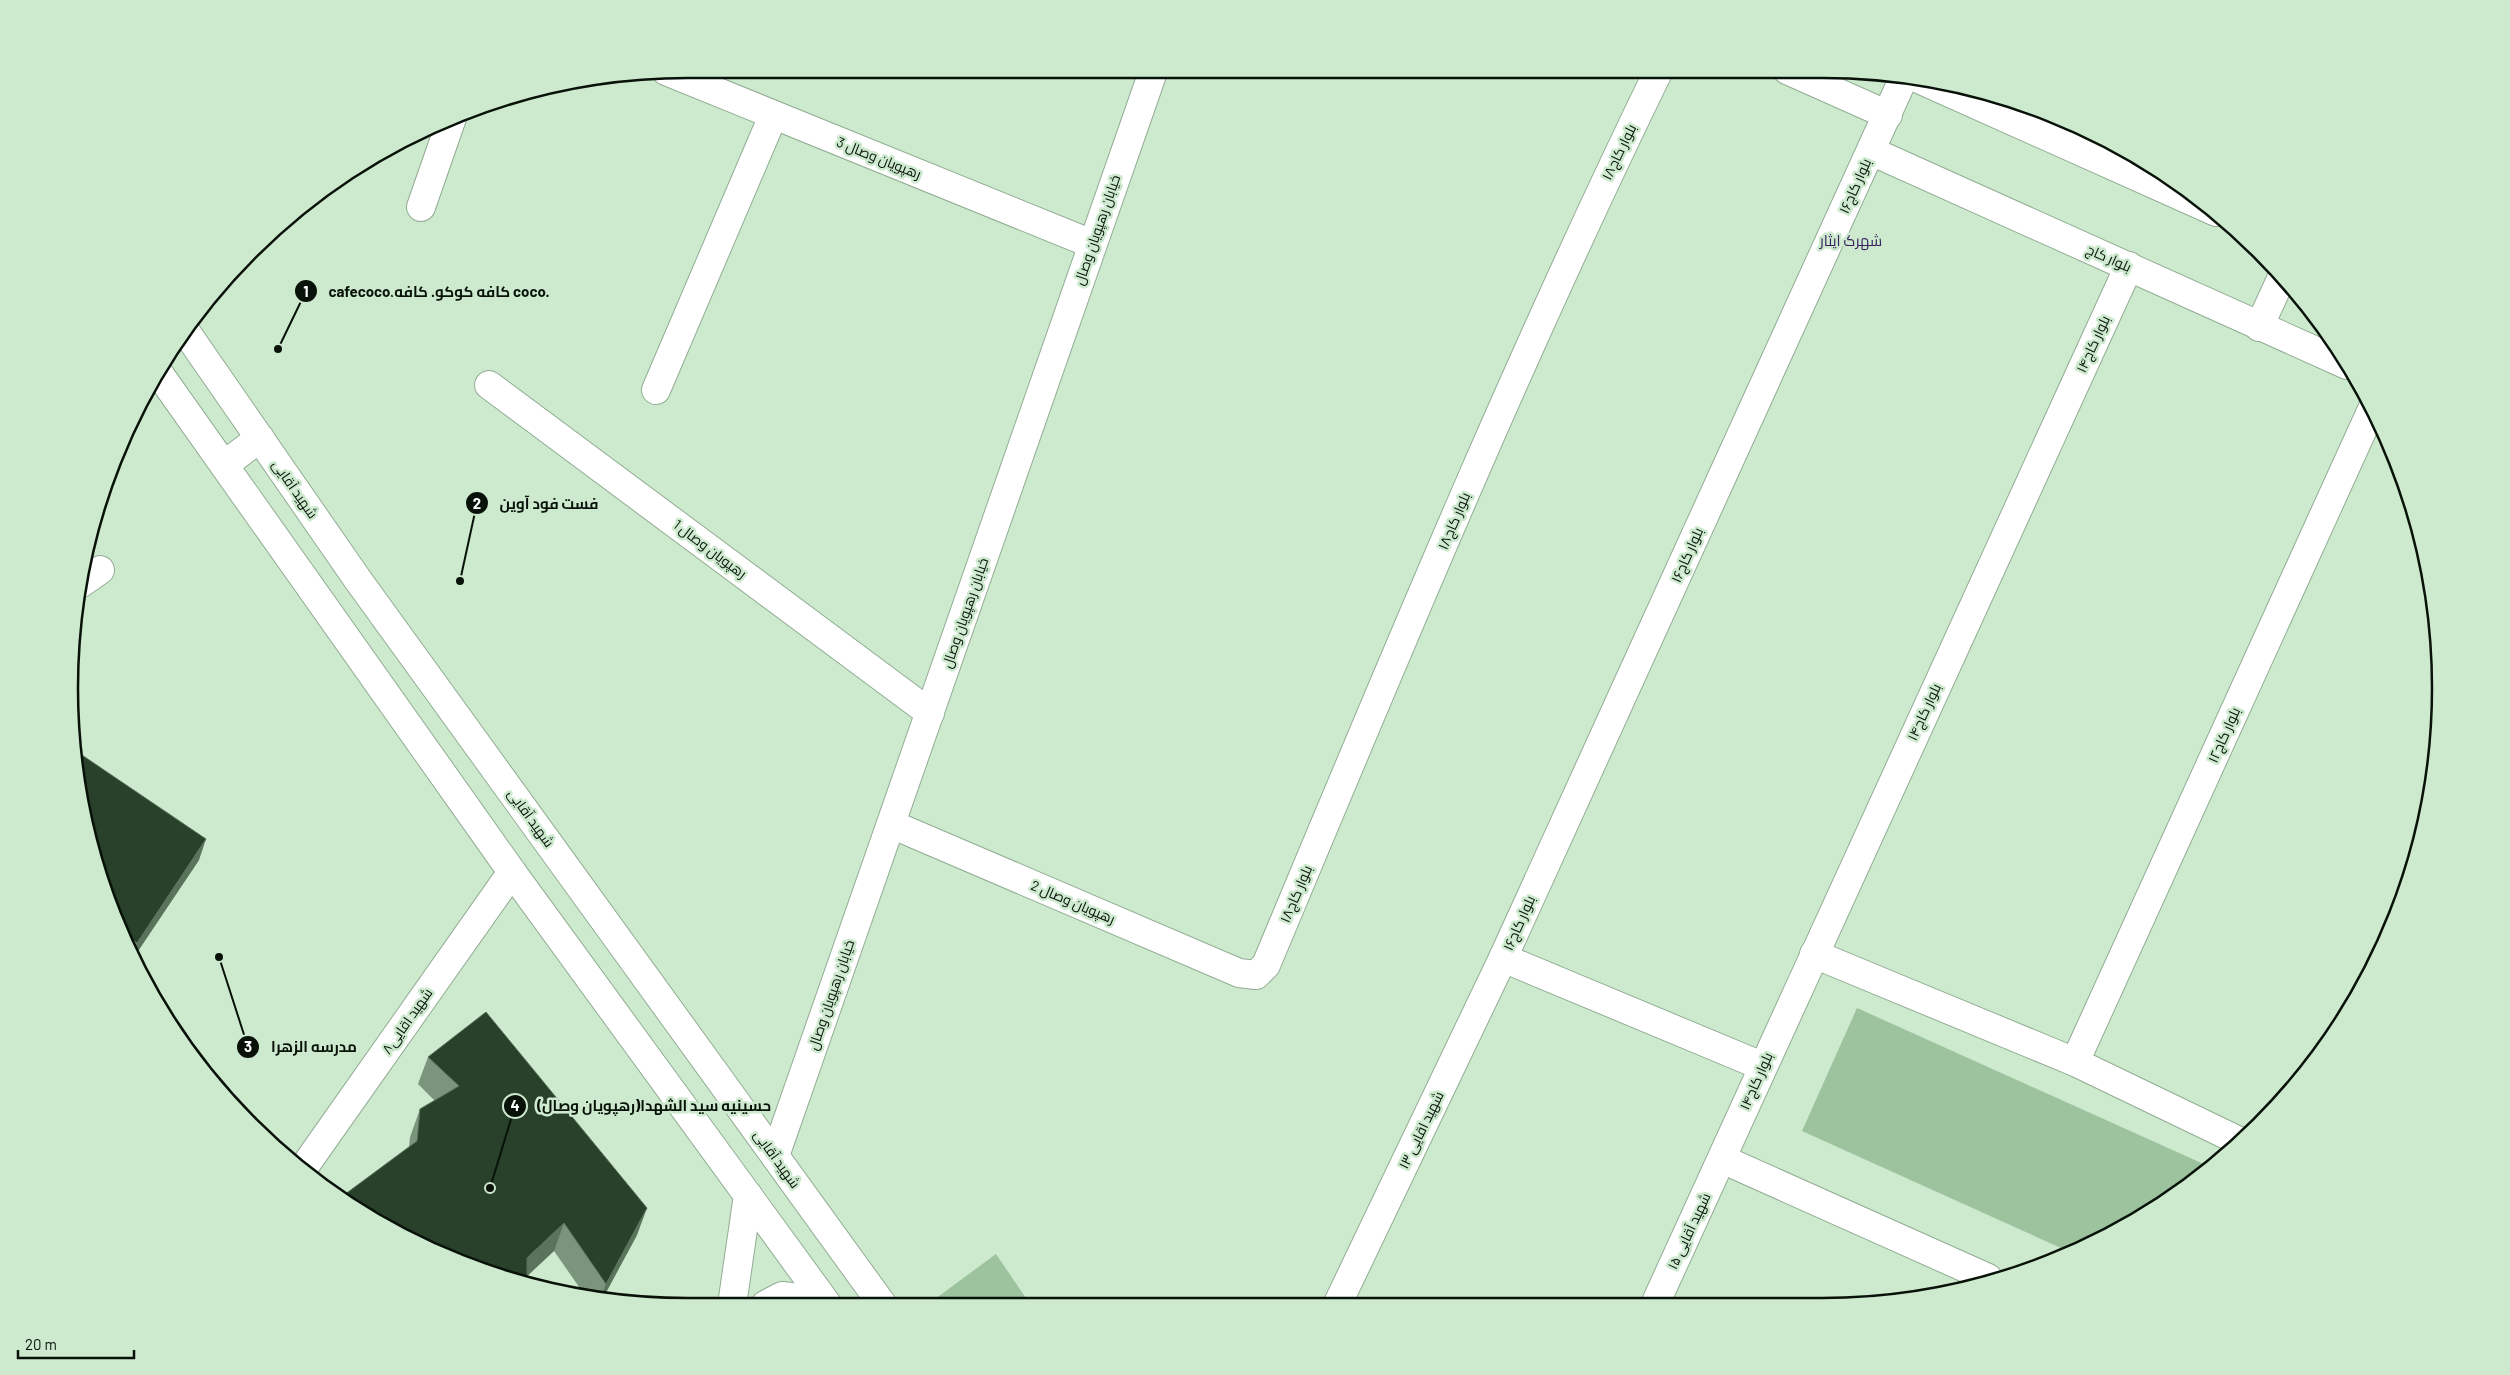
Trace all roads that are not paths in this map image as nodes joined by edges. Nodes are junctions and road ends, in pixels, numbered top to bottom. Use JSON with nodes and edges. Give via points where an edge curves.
{"nodes":[{"id":1,"x":683,"y":78,"type":"edge"},
{"id":2,"x":1151,"y":78,"type":"edge"},
{"id":3,"x":1655,"y":78,"type":"edge"},
{"id":4,"x":1805,"y":78,"type":"edge"},
{"id":5,"x":1901,"y":83,"type":"edge"},
{"id":6,"x":1943,"y":89,"type":"edge"},
{"id":7,"x":1888,"y":115,"type":"junction"},
{"id":8,"x":773,"y":116,"type":"junction"},
{"id":9,"x":449,"y":126,"type":"edge"},
{"id":10,"x":1871,"y":151,"type":"junction"},
{"id":11,"x":2165,"y":183,"type":"edge"},
{"id":12,"x":421,"y":207,"type":"dead end"},
{"id":13,"x":1092,"y":244,"type":"junction"},
{"id":14,"x":2129,"y":266,"type":"junction"},
{"id":15,"x":2279,"y":283,"type":"edge"},
{"id":16,"x":2259,"y":327,"type":"junction"},
{"id":17,"x":189,"y":337,"type":"edge"},
{"id":18,"x":2337,"y":361,"type":"edge"},
{"id":19,"x":162,"y":377,"type":"edge"},
{"id":20,"x":490,"y":385,"type":"dead end"},
{"id":21,"x":656,"y":390,"type":"dead end"},
{"id":22,"x":2369,"y":416,"type":"edge"},
{"id":23,"x":260,"y":438,"type":"junction"},
{"id":24,"x":224,"y":465,"type":"junction"},
{"id":25,"x":930,"y":713,"type":"junction"},
{"id":26,"x":891,"y":824,"type":"junction"},
{"id":27,"x":512,"y":872,"type":"junction"},
{"id":28,"x":1814,"y":954,"type":"junction"},
{"id":29,"x":1503,"y":958,"type":"junction"},
{"id":30,"x":1256,"y":975,"type":"joint"},
{"id":31,"x":2075,"y":1062,"type":"junction"},
{"id":32,"x":1762,"y":1066,"type":"junction"},
{"id":33,"x":2233,"y":1138,"type":"edge"},
{"id":34,"x":775,"y":1156,"type":"junction"},
{"id":35,"x":1722,"y":1159,"type":"junction"},
{"id":36,"x":307,"y":1163,"type":"edge"},
{"id":37,"x":748,"y":1195,"type":"junction"},
{"id":38,"x":1983,"y":1276,"type":"edge"},
{"id":39,"x":733,"y":1298,"type":"edge"},
{"id":40,"x":778,"y":1298,"type":"edge"},
{"id":41,"x":794,"y":1298,"type":"edge"},
{"id":42,"x":821,"y":1298,"type":"edge"},
{"id":43,"x":878,"y":1298,"type":"edge"},
{"id":44,"x":1340,"y":1298,"type":"edge"},
{"id":45,"x":1658,"y":1298,"type":"edge"}],
"edges":[{"from":1,"to":8,"type":"street","name":"3 رهپویان وصال"},
{"from":2,"to":13,"type":"street","name":"خیابان رهپویان وصال"},
{"from":3,"to":30,"type":"street","name":"بلوار کاج۱۸","via":[[1579,236],[1373,709],[1266,965]]},
{"from":4,"to":7,"type":"street"},
{"from":5,"to":7,"type":"street","name":"بلوار کاج۱۶"},
{"from":6,"to":11,"type":"street"},
{"from":7,"to":10,"type":"street","name":"بلوار کاج۱۶"},
{"from":8,"to":13,"type":"street","name":"3 رهپویان وصال"},
{"from":8,"to":21,"type":"street"},
{"from":9,"to":12,"type":"street"},
{"from":10,"to":14,"type":"street","name":"بلوار کاج"},
{"from":10,"to":29,"type":"street","name":"بلوار کاج۱۶"},
{"from":13,"to":25,"type":"street","name":"خیابان رهپویان وصال"},
{"from":14,"to":16,"type":"street","name":"بلوار کاج"},
{"from":14,"to":28,"type":"street","name":"بلوار کاج۱۴"},
{"from":15,"to":16,"type":"street"},
{"from":16,"to":18,"type":"street","name":"بلوار کاج"},
{"from":17,"to":23,"type":"street","name":"شهید آقایی"},
{"from":19,"to":24,"type":"street"},
{"from":20,"to":25,"type":"street","name":"1 رهپویان وصال"},
{"from":22,"to":31,"type":"street","name":"بلوار کاج۱۲"},
{"from":23,"to":24,"type":"street"},
{"from":23,"to":34,"type":"street","name":"شهید آقایی","via":[[370,596]]},
{"from":24,"to":27,"type":"street"},
{"from":25,"to":26,"type":"street","name":"خیابان رهپویان وصال"},
{"from":26,"to":30,"type":"street","name":"2 رهپویان وصال","via":[[1239,972]]},
{"from":26,"to":34,"type":"street","name":"خیابان رهپویان وصال"},
{"from":27,"to":36,"type":"street","name":"شهید اقایی۸"},
{"from":27,"to":37,"type":"street"},
{"from":28,"to":31,"type":"street"},
{"from":28,"to":32,"type":"street","name":"بلوار کاج۱۴"},
{"from":29,"to":32,"type":"street"},
{"from":29,"to":44,"type":"street","name":"شهید اقایی ۱۳"},
{"from":31,"to":33,"type":"street"},
{"from":32,"to":35,"type":"street","name":"بلوار کاج۱۴"},
{"from":34,"to":43,"type":"street","name":"شهید آقایی"},
{"from":35,"to":38,"type":"street"},
{"from":35,"to":45,"type":"street","name":"شهید آقایی ۱۵"},
{"from":37,"to":39,"type":"street"},
{"from":37,"to":42,"type":"street"},
{"from":40,"to":41,"type":"street"}]}
